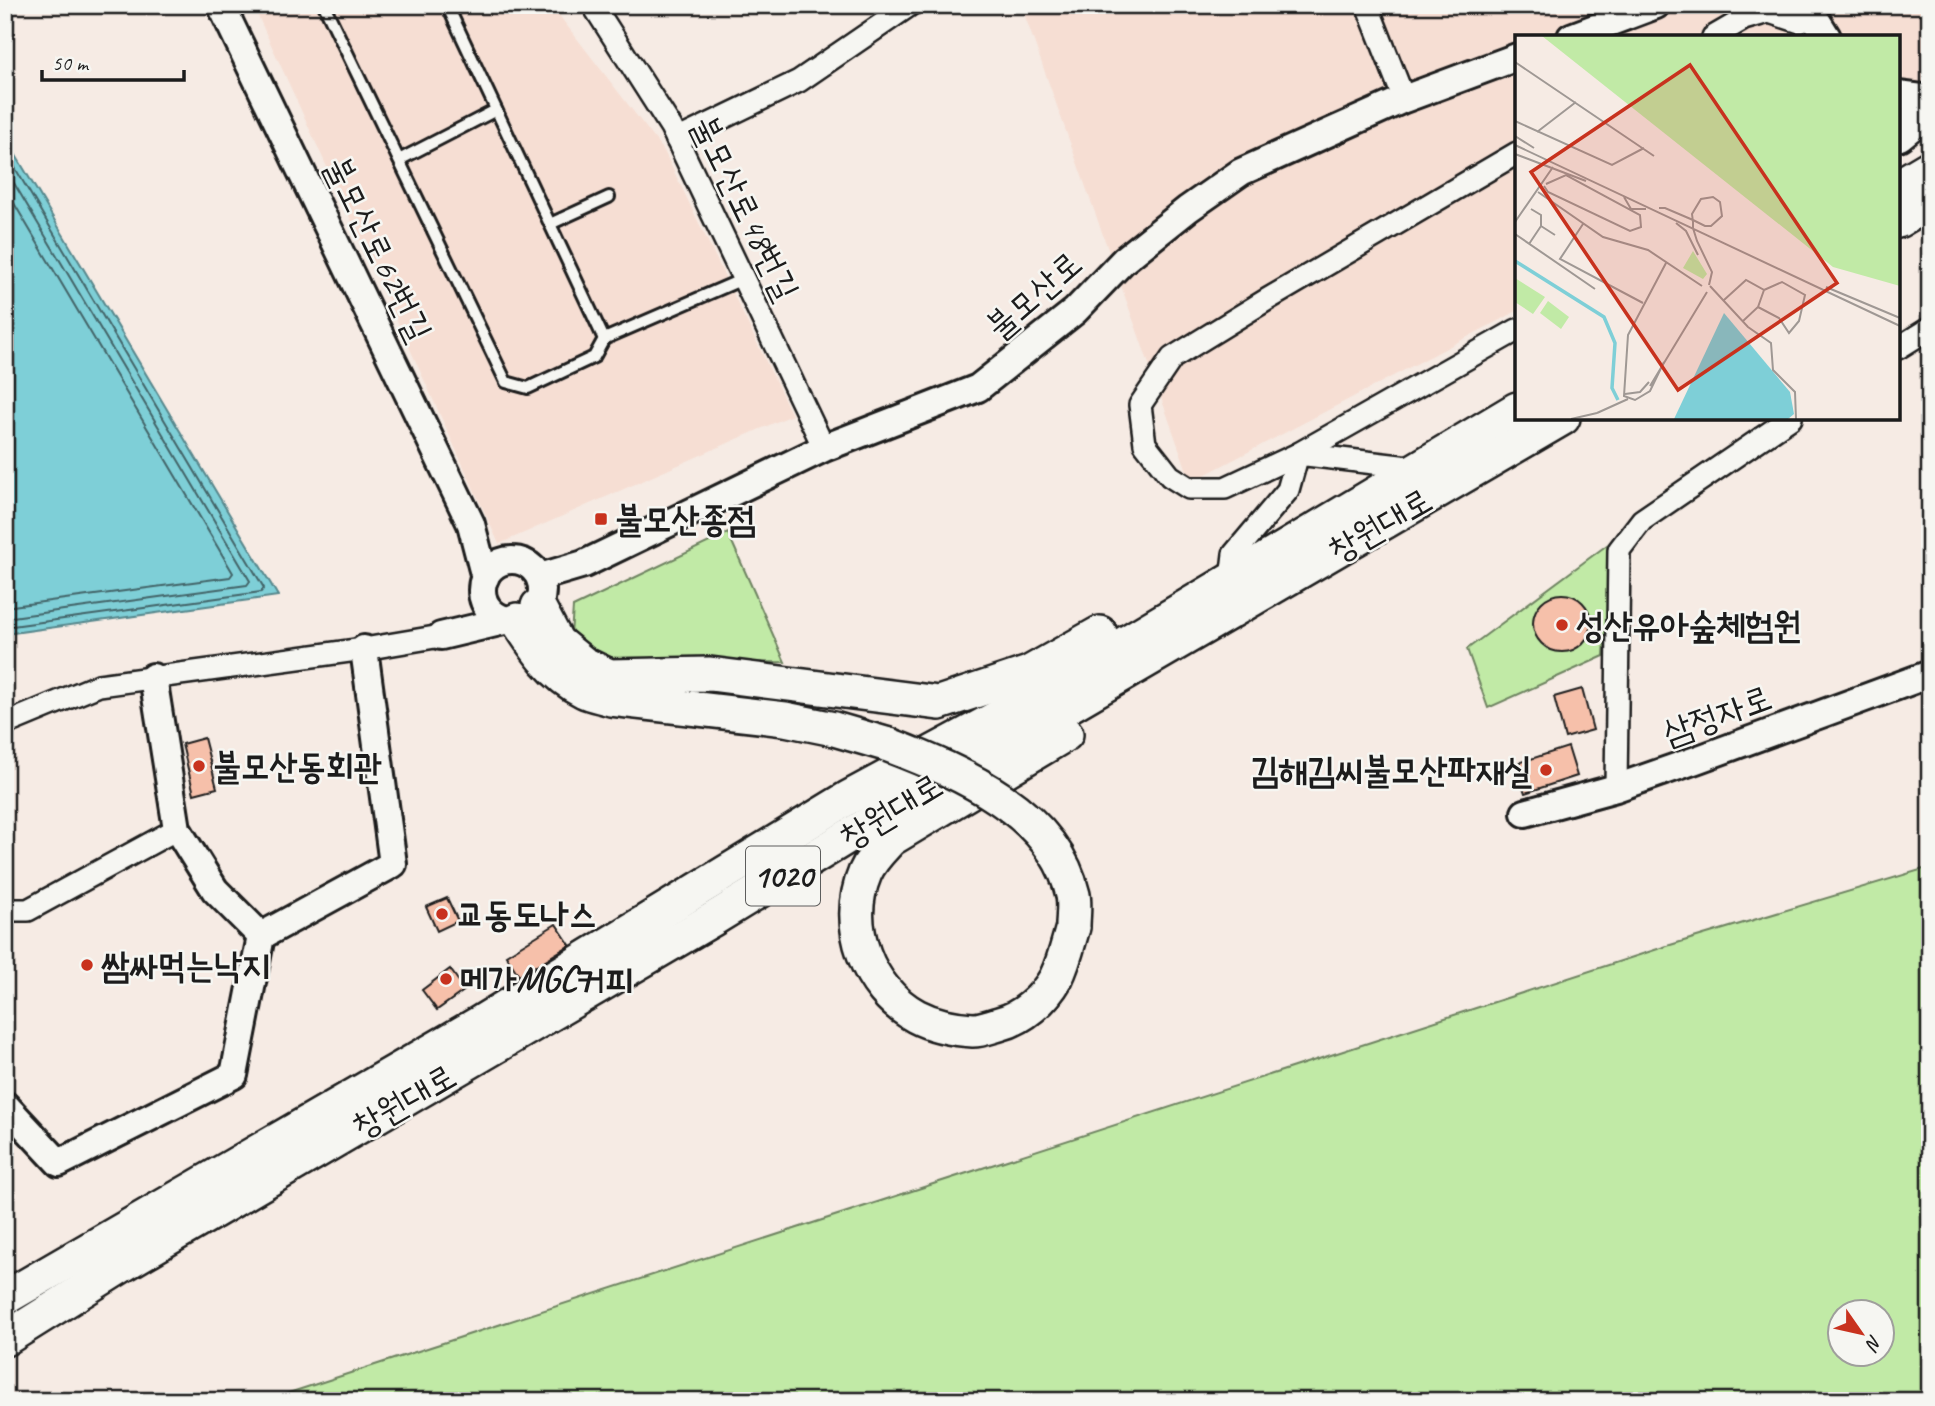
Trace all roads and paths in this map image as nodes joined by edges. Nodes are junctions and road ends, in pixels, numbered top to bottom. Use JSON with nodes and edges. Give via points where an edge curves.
{"nodes":[{"id":1,"x":198,"y":5,"type":"edge"},
{"id":2,"x":220,"y":5,"type":"edge"},
{"id":3,"x":324,"y":5,"type":"edge"},
{"id":4,"x":447,"y":5,"type":"edge"},
{"id":5,"x":593,"y":5,"type":"edge"},
{"id":6,"x":911,"y":5,"type":"edge"},
{"id":7,"x":1367,"y":5,"type":"edge"},
{"id":8,"x":1656,"y":5,"type":"edge"},
{"id":9,"x":1801,"y":17,"type":"edge"},
{"id":10,"x":232,"y":18,"type":"edge"},
{"id":11,"x":1576,"y":35,"type":"edge"},
{"id":12,"x":1716,"y":35,"type":"edge"},
{"id":13,"x":1824,"y":35,"type":"edge"},
{"id":14,"x":1515,"y":58,"type":"edge"},
{"id":15,"x":1900,"y":94,"type":"edge"},
{"id":16,"x":1405,"y":99,"type":"junction"},
{"id":17,"x":1930,"y":99,"type":"edge"},
{"id":18,"x":1930,"y":108,"type":"edge"},
{"id":19,"x":496,"y":110,"type":"junction"},
{"id":20,"x":1930,"y":127,"type":"edge"},
{"id":21,"x":1900,"y":132,"type":"edge"},
{"id":22,"x":677,"y":140,"type":"junction"},
{"id":23,"x":1900,"y":147,"type":"edge"},
{"id":24,"x":1515,"y":154,"type":"edge"},
{"id":25,"x":399,"y":160,"type":"junction"},
{"id":26,"x":1930,"y":167,"type":"edge"},
{"id":27,"x":1900,"y":185,"type":"edge"},
{"id":28,"x":609,"y":197,"type":"dead end"},
{"id":29,"x":1930,"y":202,"type":"edge"},
{"id":30,"x":1900,"y":219,"type":"edge"},
{"id":31,"x":550,"y":224,"type":"junction"},
{"id":32,"x":743,"y":279,"type":"junction"},
{"id":33,"x":1930,"y":328,"type":"edge"},
{"id":34,"x":1515,"y":331,"type":"edge"},
{"id":35,"x":604,"y":339,"type":"junction"},
{"id":36,"x":1900,"y":347,"type":"edge"},
{"id":37,"x":1515,"y":410,"type":"edge"},
{"id":38,"x":1560,"y":420,"type":"edge"},
{"id":39,"x":1788,"y":420,"type":"edge"},
{"id":40,"x":824,"y":448,"type":"junction"},
{"id":41,"x":1298,"y":454,"type":"junction"},
{"id":42,"x":1417,"y":468,"type":"junction"},
{"id":43,"x":471,"y":524,"type":"junction"},
{"id":44,"x":516,"y":560,"type":"junction"},
{"id":45,"x":485,"y":578,"type":"junction"},
{"id":46,"x":1224,"y":583,"type":"junction"},
{"id":47,"x":522,"y":604,"type":"junction"},
{"id":48,"x":1191,"y":635,"type":"junction"},
{"id":49,"x":441,"y":636,"type":"joint"},
{"id":50,"x":364,"y":649,"type":"junction"},
{"id":51,"x":1930,"y":674,"type":"edge"},
{"id":52,"x":153,"y":677,"type":"junction"},
{"id":53,"x":5,"y":724,"type":"edge"},
{"id":54,"x":1616,"y":788,"type":"junction"},
{"id":55,"x":1525,"y":813,"type":"dead end"},
{"id":56,"x":177,"y":829,"type":"junction"},
{"id":57,"x":5,"y":910,"type":"edge"},
{"id":58,"x":261,"y":936,"type":"junction"},
{"id":59,"x":5,"y":1105,"type":"edge"},
{"id":60,"x":5,"y":1298,"type":"edge"},
{"id":61,"x":5,"y":1339,"type":"edge"}],
"edges":[{"from":1,"to":10,"type":"street"},
{"from":2,"to":10,"type":"street","name":"불모산로62번길"},
{"from":3,"to":25,"type":"lane"},
{"from":4,"to":19,"type":"lane"},
{"from":5,"to":22,"type":"street","name":"불모산로48번길"},
{"from":6,"to":22,"type":"street","via":[[799,81]]},
{"from":7,"to":16,"type":"street"},
{"from":8,"to":11,"type":"street"},
{"from":9,"to":12,"type":"street","via":[[1769,12],[1744,19]]},
{"from":9,"to":13,"type":"street"},
{"from":10,"to":43,"type":"street","name":"불모산로62번길"},
{"from":14,"to":16,"type":"street","name":"불모산로"},
{"from":15,"to":17,"type":"street"},
{"from":16,"to":40,"type":"street","name":"불모산로","via":[[1241,172],[1124,260],[1075,311],[978,388]]},
{"from":18,"to":21,"type":"main road"},
{"from":19,"to":25,"type":"lane"},
{"from":19,"to":31,"type":"lane"},
{"from":20,"to":23,"type":"street"},
{"from":22,"to":32,"type":"street","name":"불모산로48번길"},
{"from":24,"to":41,"type":"street","via":[[1172,358],[1140,405],[1144,444],[1170,476],[1189,488],[1226,488]]},
{"from":25,"to":35,"type":"lane","via":[[506,382],[528,388],[594,356]]},
{"from":26,"to":27,"type":"main road"},
{"from":28,"to":31,"type":"lane"},
{"from":29,"to":30,"type":"main road"},
{"from":31,"to":35,"type":"lane"},
{"from":32,"to":35,"type":"lane"},
{"from":32,"to":40,"type":"street","name":"불모산로48번길"},
{"from":33,"to":36,"type":"street"},
{"from":34,"to":41,"type":"street"},
{"from":37,"to":42,"type":"main road","name":"창원대로","number":"1020"},
{"from":38,"to":48,"type":"main road","name":"창원대로","number":"1020"},
{"from":39,"to":54,"type":"street","via":[[1642,520],[1619,550]]},
{"from":40,"to":47,"type":"street","name":"불모산로","via":[[584,564]]},
{"from":41,"to":42,"type":"street"},
{"from":41,"to":46,"type":"street","via":[[1288,491],[1234,554]]},
{"from":42,"to":46,"type":"main road","name":"창원대로","number":"1020"},
{"from":43,"to":44,"type":"street"},
{"from":43,"to":45,"type":"street"},
{"from":44,"to":45,"type":"street","via":[[497,564]]},
{"from":44,"to":47,"type":"street","via":[[534,569]]},
{"from":45,"to":47,"type":"street","via":[[483,597]]},
{"from":46,"to":47,"type":"main road","via":[[1194,580],[1028,673],[939,702],[710,674],[609,676],[584,664],[557,642]]},
{"from":46,"to":60,"type":"main road","name":"창원대로","number":"1020","via":[[1030,700],[848,798],[476,1025]]},
{"from":47,"to":48,"type":"main road","bridge":true,"via":[[536,650],[560,676],[585,691],[611,699],[785,719],[889,745],[969,780],[1017,810],[1047,838],[1065,867],[1074,898],[1066,953],[1055,979],[1034,1006],[1009,1021],[976,1030],[916,1016],[879,982],[865,961],[856,916],[866,872],[891,839],[977,789],[1167,672]]},
{"from":47,"to":49,"type":"street","name":"불모산로"},
{"from":48,"to":61,"type":"main road","name":"창원대로","number":"1020","via":[[126,1263]]},
{"from":49,"to":50,"type":"street"},
{"from":50,"to":52,"type":"street"},
{"from":50,"to":58,"type":"street","via":[[393,864]]},
{"from":51,"to":54,"type":"street","name":"삼정자로"},
{"from":52,"to":53,"type":"street","via":[[99,685]]},
{"from":52,"to":56,"type":"street"},
{"from":54,"to":55,"type":"street","name":"삼정자로"},
{"from":56,"to":57,"type":"street","via":[[28,910]]},
{"from":56,"to":58,"type":"street","via":[[215,890]]},
{"from":58,"to":59,"type":"street","via":[[234,1074],[59,1163]]}]}
